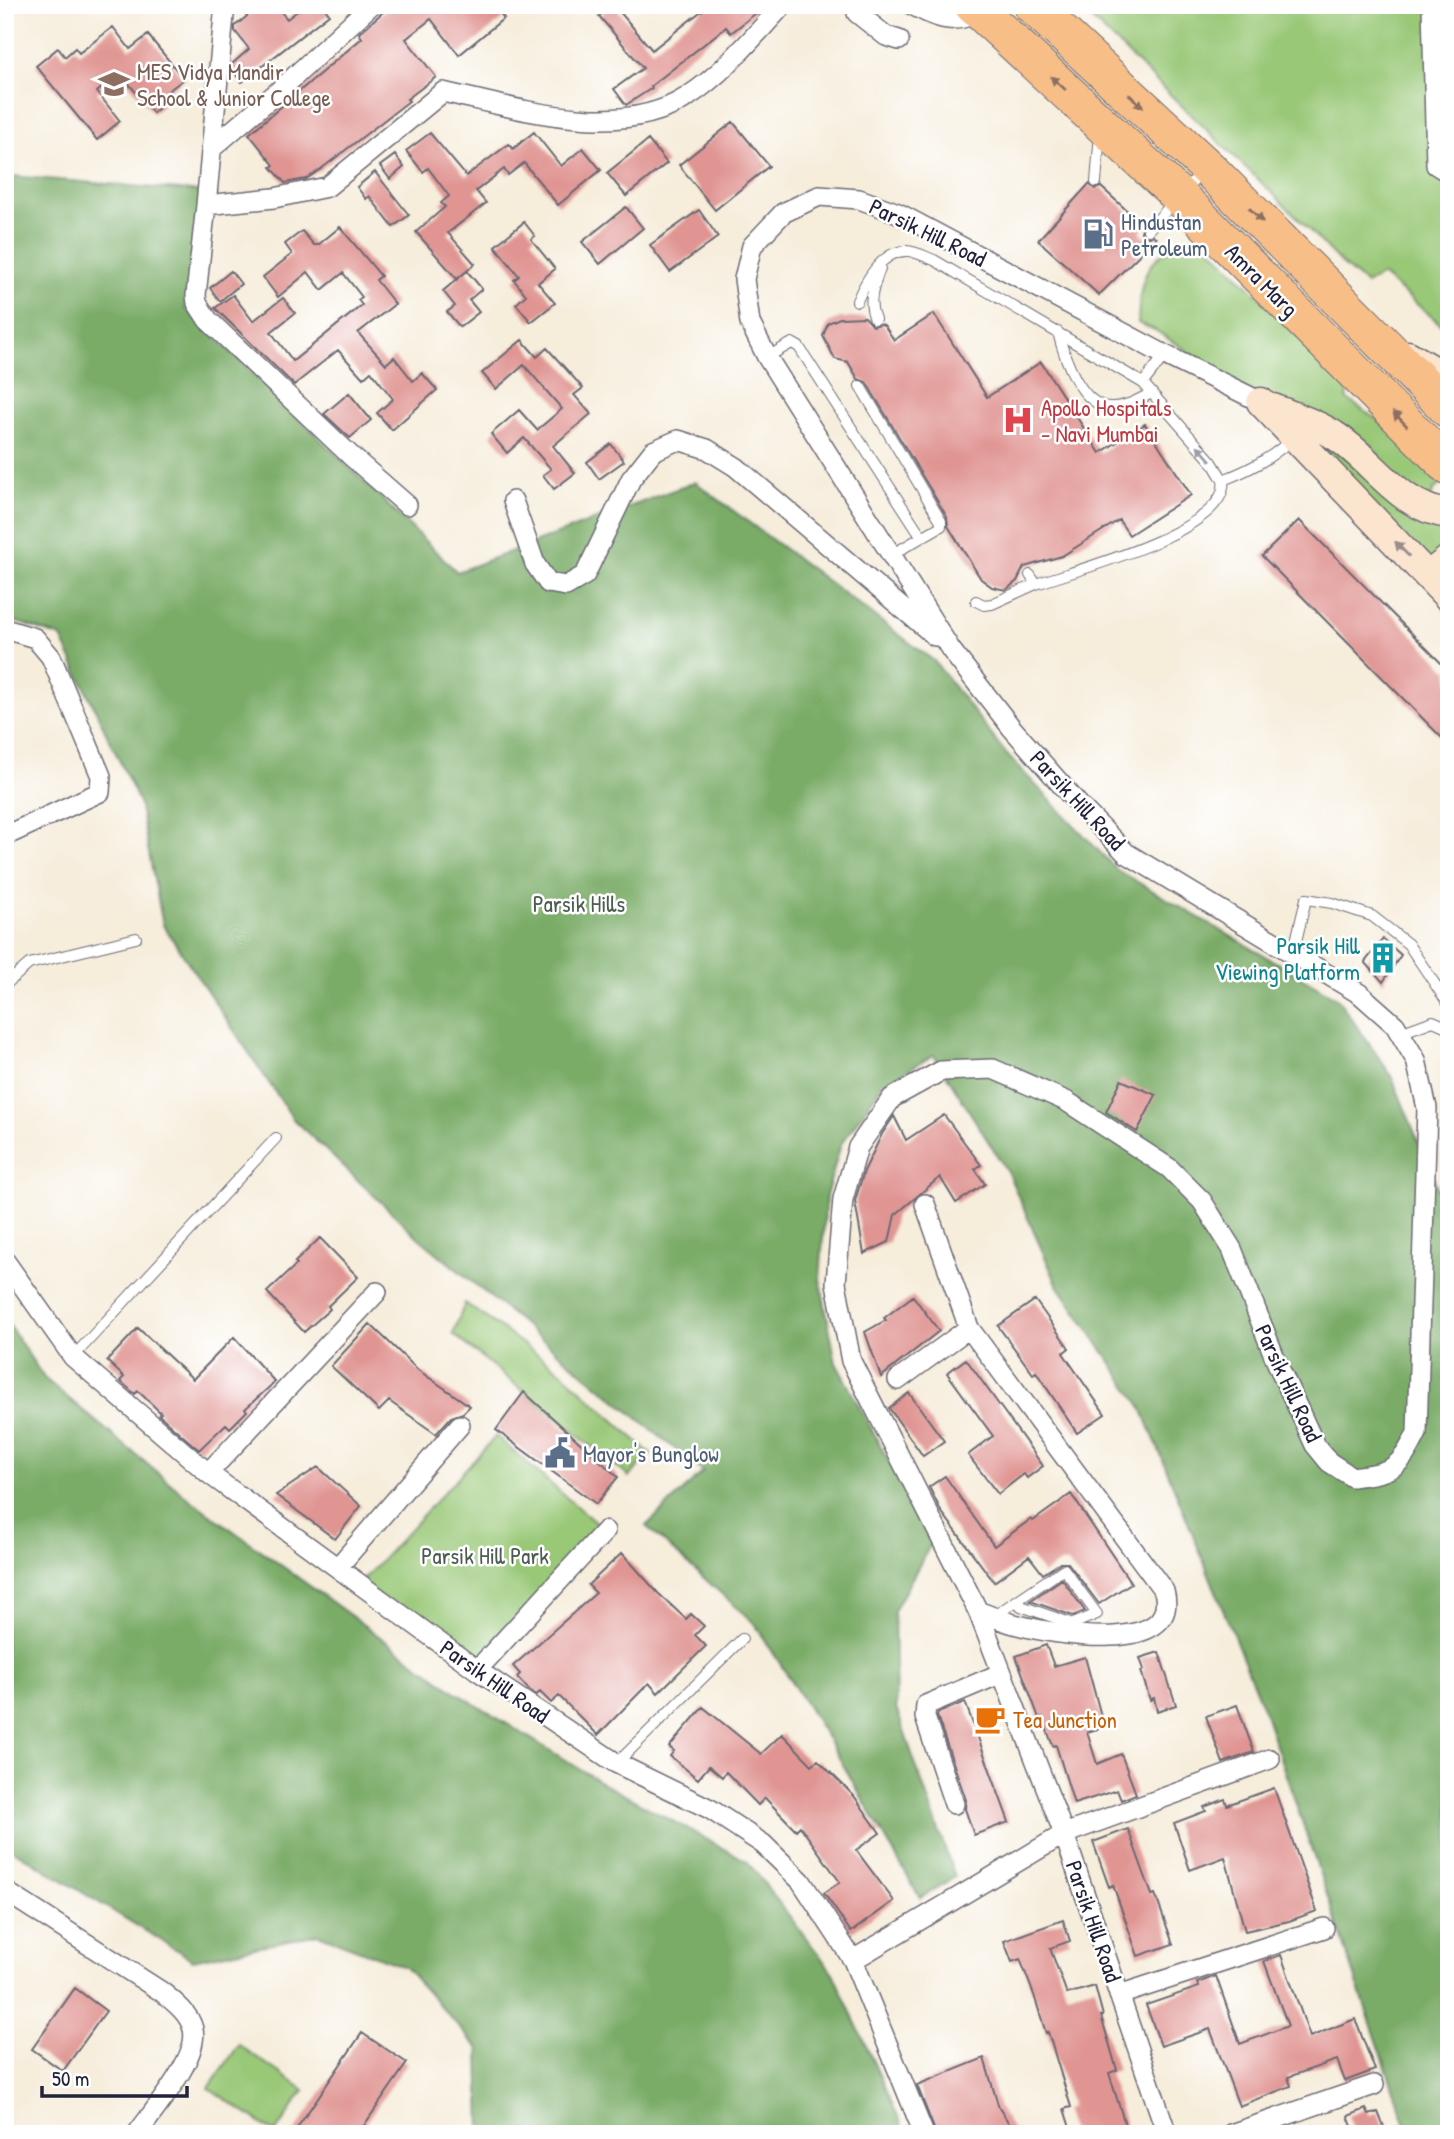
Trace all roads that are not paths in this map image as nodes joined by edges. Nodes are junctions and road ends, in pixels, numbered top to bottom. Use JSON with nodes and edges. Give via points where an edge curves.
{"nodes":[{"id":1,"x":225,"y":5,"type":"edge"},
{"id":2,"x":371,"y":5,"type":"edge"},
{"id":3,"x":783,"y":5,"type":"edge"},
{"id":4,"x":856,"y":5,"type":"edge"},
{"id":5,"x":912,"y":5,"type":"edge"},
{"id":6,"x":1032,"y":5,"type":"edge"},
{"id":7,"x":1432,"y":5,"type":"edge"},
{"id":8,"x":979,"y":7,"type":"edge"},
{"id":9,"x":900,"y":40,"type":"dead end"},
{"id":10,"x":1101,"y":122,"type":"junction"},
{"id":11,"x":211,"y":149,"type":"junction"},
{"id":12,"x":1207,"y":167,"type":"junction"},
{"id":13,"x":1449,"y":173,"type":"edge"},
{"id":14,"x":1096,"y":182,"type":"dead end"},
{"id":15,"x":1179,"y":196,"type":"junction"},
{"id":16,"x":206,"y":205,"type":"junction"},
{"id":17,"x":1148,"y":230,"type":"dead end"},
{"id":18,"x":881,"y":264,"type":"junction"},
{"id":19,"x":857,"y":301,"type":"dead end"},
{"id":20,"x":875,"y":319,"type":"dead end"},
{"id":21,"x":1058,"y":332,"type":"junction"},
{"id":22,"x":1376,"y":335,"type":"junction"},
{"id":23,"x":1165,"y":355,"type":"junction"},
{"id":24,"x":767,"y":358,"type":"junction"},
{"id":25,"x":1449,"y":379,"type":"edge"},
{"id":26,"x":1143,"y":383,"type":"junction"},
{"id":27,"x":860,"y":386,"type":"dead end"},
{"id":28,"x":1152,"y":393,"type":"junction"},
{"id":29,"x":1261,"y":402,"type":"junction"},
{"id":30,"x":1449,"y":410,"type":"edge"},
{"id":31,"x":1294,"y":437,"type":"dead end"},
{"id":32,"x":1449,"y":467,"type":"edge"},
{"id":33,"x":1223,"y":480,"type":"junction"},
{"id":34,"x":513,"y":501,"type":"dead end"},
{"id":35,"x":407,"y":505,"type":"dead end"},
{"id":36,"x":1449,"y":514,"type":"edge"},
{"id":37,"x":922,"y":537,"type":"junction"},
{"id":38,"x":891,"y":555,"type":"junction"},
{"id":39,"x":1438,"y":568,"type":"edge"},
{"id":40,"x":1449,"y":598,"type":"edge"},
{"id":41,"x":976,"y":601,"type":"dead end"},
{"id":42,"x":5,"y":629,"type":"edge"},
{"id":43,"x":951,"y":650,"type":"junction"},
{"id":44,"x":5,"y":836,"type":"edge"},
{"id":45,"x":136,"y":938,"type":"dead end"},
{"id":46,"x":1293,"y":954,"type":"junction"},
{"id":47,"x":5,"y":985,"type":"edge"},
{"id":48,"x":1449,"y":1005,"type":"edge"},
{"id":49,"x":1449,"y":1028,"type":"edge"},
{"id":50,"x":1400,"y":1033,"type":"junction"},
{"id":51,"x":276,"y":1138,"type":"dead end"},
{"id":52,"x":925,"y":1204,"type":"dead end"},
{"id":53,"x":5,"y":1261,"type":"edge"},
{"id":54,"x":377,"y":1292,"type":"dead end"},
{"id":55,"x":969,"y":1328,"type":"junction"},
{"id":56,"x":72,"y":1357,"type":"junction"},
{"id":57,"x":898,"y":1380,"type":"dead end"},
{"id":58,"x":460,"y":1426,"type":"dead end"},
{"id":59,"x":208,"y":1473,"type":"junction"},
{"id":60,"x":605,"y":1531,"type":"dead end"},
{"id":61,"x":338,"y":1567,"type":"junction"},
{"id":62,"x":1017,"y":1601,"type":"junction"},
{"id":63,"x":986,"y":1614,"type":"junction"},
{"id":64,"x":742,"y":1639,"type":"dead end"},
{"id":65,"x":477,"y":1671,"type":"junction"},
{"id":66,"x":1002,"y":1673,"type":"junction"},
{"id":67,"x":1270,"y":1759,"type":"dead end"},
{"id":68,"x":616,"y":1763,"type":"junction"},
{"id":69,"x":954,"y":1804,"type":"dead end"},
{"id":70,"x":1064,"y":1834,"type":"junction"},
{"id":71,"x":5,"y":1891,"type":"edge"},
{"id":72,"x":1324,"y":1928,"type":"dead end"},
{"id":73,"x":853,"y":1960,"type":"junction"},
{"id":74,"x":1119,"y":1995,"type":"junction"},
{"id":75,"x":1374,"y":2085,"type":"dead end"},
{"id":76,"x":1278,"y":2125,"type":"edge"},
{"id":77,"x":1245,"y":2132,"type":"edge"},
{"id":78,"x":137,"y":2134,"type":"edge"},
{"id":79,"x":924,"y":2134,"type":"edge"},
{"id":80,"x":1167,"y":2134,"type":"edge"}],
"edges":[{"from":1,"to":11,"type":"street"},
{"from":2,"to":11,"type":"street"},
{"from":3,"to":16,"type":"street","via":[[720,72],[685,99],[648,114],[616,120],[556,116],[443,92],[327,187]]},
{"from":4,"to":9,"type":"street","via":[[857,13],[886,36]]},
{"from":5,"to":8,"type":"street","via":[[939,19],[958,20]]},
{"from":6,"to":12,"type":"highway","name":"Amra Marg","one_way":true},
{"from":7,"to":13,"type":"street","via":[[1436,165]]},
{"from":10,"to":8,"type":"highway","name":"Amra Marg","one_way":true},
{"from":10,"to":14,"type":"lane"},
{"from":10,"to":15,"type":"highway","name":"Amra Marg"},
{"from":11,"to":16,"type":"street"},
{"from":12,"to":15,"type":"lane"},
{"from":12,"to":22,"type":"highway","name":"Amra Marg","one_way":true},
{"from":15,"to":17,"type":"lane"},
{"from":32,"to":15,"type":"highway","name":"Amra Marg","one_way":true},
{"from":16,"to":35,"type":"street","via":[[196,295],[208,320]]},
{"from":18,"to":19,"type":"lane","via":[[866,280]]},
{"from":18,"to":20,"type":"lane","via":[[871,296]]},
{"from":18,"to":21,"type":"lane","via":[[908,250],[934,260]]},
{"from":21,"to":26,"type":"lane"},
{"from":21,"to":28,"type":"lane","via":[[1087,398],[1108,408]]},
{"from":22,"to":25,"type":"street"},
{"from":22,"to":30,"type":"highway","name":"Amra Marg"},
{"from":23,"to":24,"type":"street","name":"Parsik Hill Road","via":[[898,213],[859,199],[819,196],[783,214],[752,246],[745,290],[750,323]]},
{"from":23,"to":26,"type":"lane"},
{"from":23,"to":29,"type":"street","name":"Parsik Hill Road"},
{"from":24,"to":37,"type":"lane","via":[[792,343],[799,347]]},
{"from":24,"to":38,"type":"street","name":"Parsik Hill Road"},
{"from":26,"to":28,"type":"lane"},
{"from":27,"to":37,"type":"lane","via":[[941,521],[941,526]]},
{"from":33,"to":28,"type":"lane","one_way":true},
{"from":29,"to":36,"type":"street","via":[[1333,434],[1409,502]]},
{"from":39,"to":29,"type":"street","name":"Parsik Hill Road","one_way":true},
{"from":31,"to":33,"type":"lane","via":[[1254,468]]},
{"from":33,"to":41,"type":"lane","via":[[1217,502],[1185,528],[1102,562],[1033,579],[992,604]]},
{"from":34,"to":43,"type":"street","via":[[535,564],[548,583],[566,586],[584,575],[631,479],[653,451],[678,440],[707,449],[736,467]]},
{"from":37,"to":38,"type":"lane"},
{"from":38,"to":43,"type":"street","name":"Parsik Hill Road"},
{"from":39,"to":40,"type":"street","name":"Parsik Hill Road"},
{"from":42,"to":44,"type":"street","via":[[35,638],[51,657],[101,776],[100,792]]},
{"from":43,"to":46,"type":"street","name":"Parsik Hill Road","via":[[1011,727],[1126,853]]},
{"from":45,"to":47,"type":"lane","via":[[29,964]]},
{"from":46,"to":48,"type":"lane","via":[[1306,899],[1372,916],[1408,944]]},
{"from":46,"to":50,"type":"street","name":"Parsik Hill Road","via":[[1360,994]]},
{"from":49,"to":50,"type":"lane","via":[[1433,1021]]},
{"from":50,"to":63,"type":"street","name":"Parsik Hill Road","via":[[1416,1060],[1427,1108],[1418,1410],[1416,1433],[1406,1455],[1385,1473],[1352,1477],[1315,1446],[1233,1249],[1202,1201],[1169,1168],[1066,1101],[993,1069],[941,1071],[892,1098],[858,1147],[843,1199],[836,1283],[851,1361]]},
{"from":51,"to":56,"type":"lane"},
{"from":52,"to":55,"type":"street"},
{"from":53,"to":56,"type":"street","name":"Parsik Hill Road"},
{"from":54,"to":59,"type":"street"},
{"from":55,"to":57,"type":"street"},
{"from":55,"to":63,"type":"street","via":[[1164,1591],[1168,1604],[1152,1628],[1138,1634],[1044,1631]]},
{"from":56,"to":59,"type":"street","name":"Parsik Hill Road"},
{"from":58,"to":61,"type":"street"},
{"from":59,"to":61,"type":"street","name":"Parsik Hill Road"},
{"from":60,"to":65,"type":"street"},
{"from":61,"to":65,"type":"street","name":"Parsik Hill Road"},
{"from":62,"to":62,"type":"lane","via":[[1063,1569],[1097,1614],[1073,1624]]},
{"from":62,"to":63,"type":"lane"},
{"from":63,"to":66,"type":"street","name":"Parsik Hill Road"},
{"from":64,"to":68,"type":"lane"},
{"from":65,"to":68,"type":"street","name":"Parsik Hill Road"},
{"from":66,"to":69,"type":"street","via":[[926,1705],[925,1717]]},
{"from":66,"to":70,"type":"street","name":"Parsik Hill Road"},
{"from":67,"to":70,"type":"street"},
{"from":68,"to":73,"type":"street","name":"Parsik Hill Road","via":[[710,1809],[763,1844],[801,1881]]},
{"from":70,"to":73,"type":"street"},
{"from":70,"to":74,"type":"street","name":"Parsik Hill Road"},
{"from":71,"to":78,"type":"street","via":[[162,1992],[182,2009],[194,2030],[191,2052],[180,2073]]},
{"from":72,"to":74,"type":"street"},
{"from":73,"to":79,"type":"street","name":"Parsik Hill Road"},
{"from":74,"to":80,"type":"street","name":"Parsik Hill Road"},
{"from":75,"to":76,"type":"street"},
{"from":76,"to":77,"type":"street"}]}
